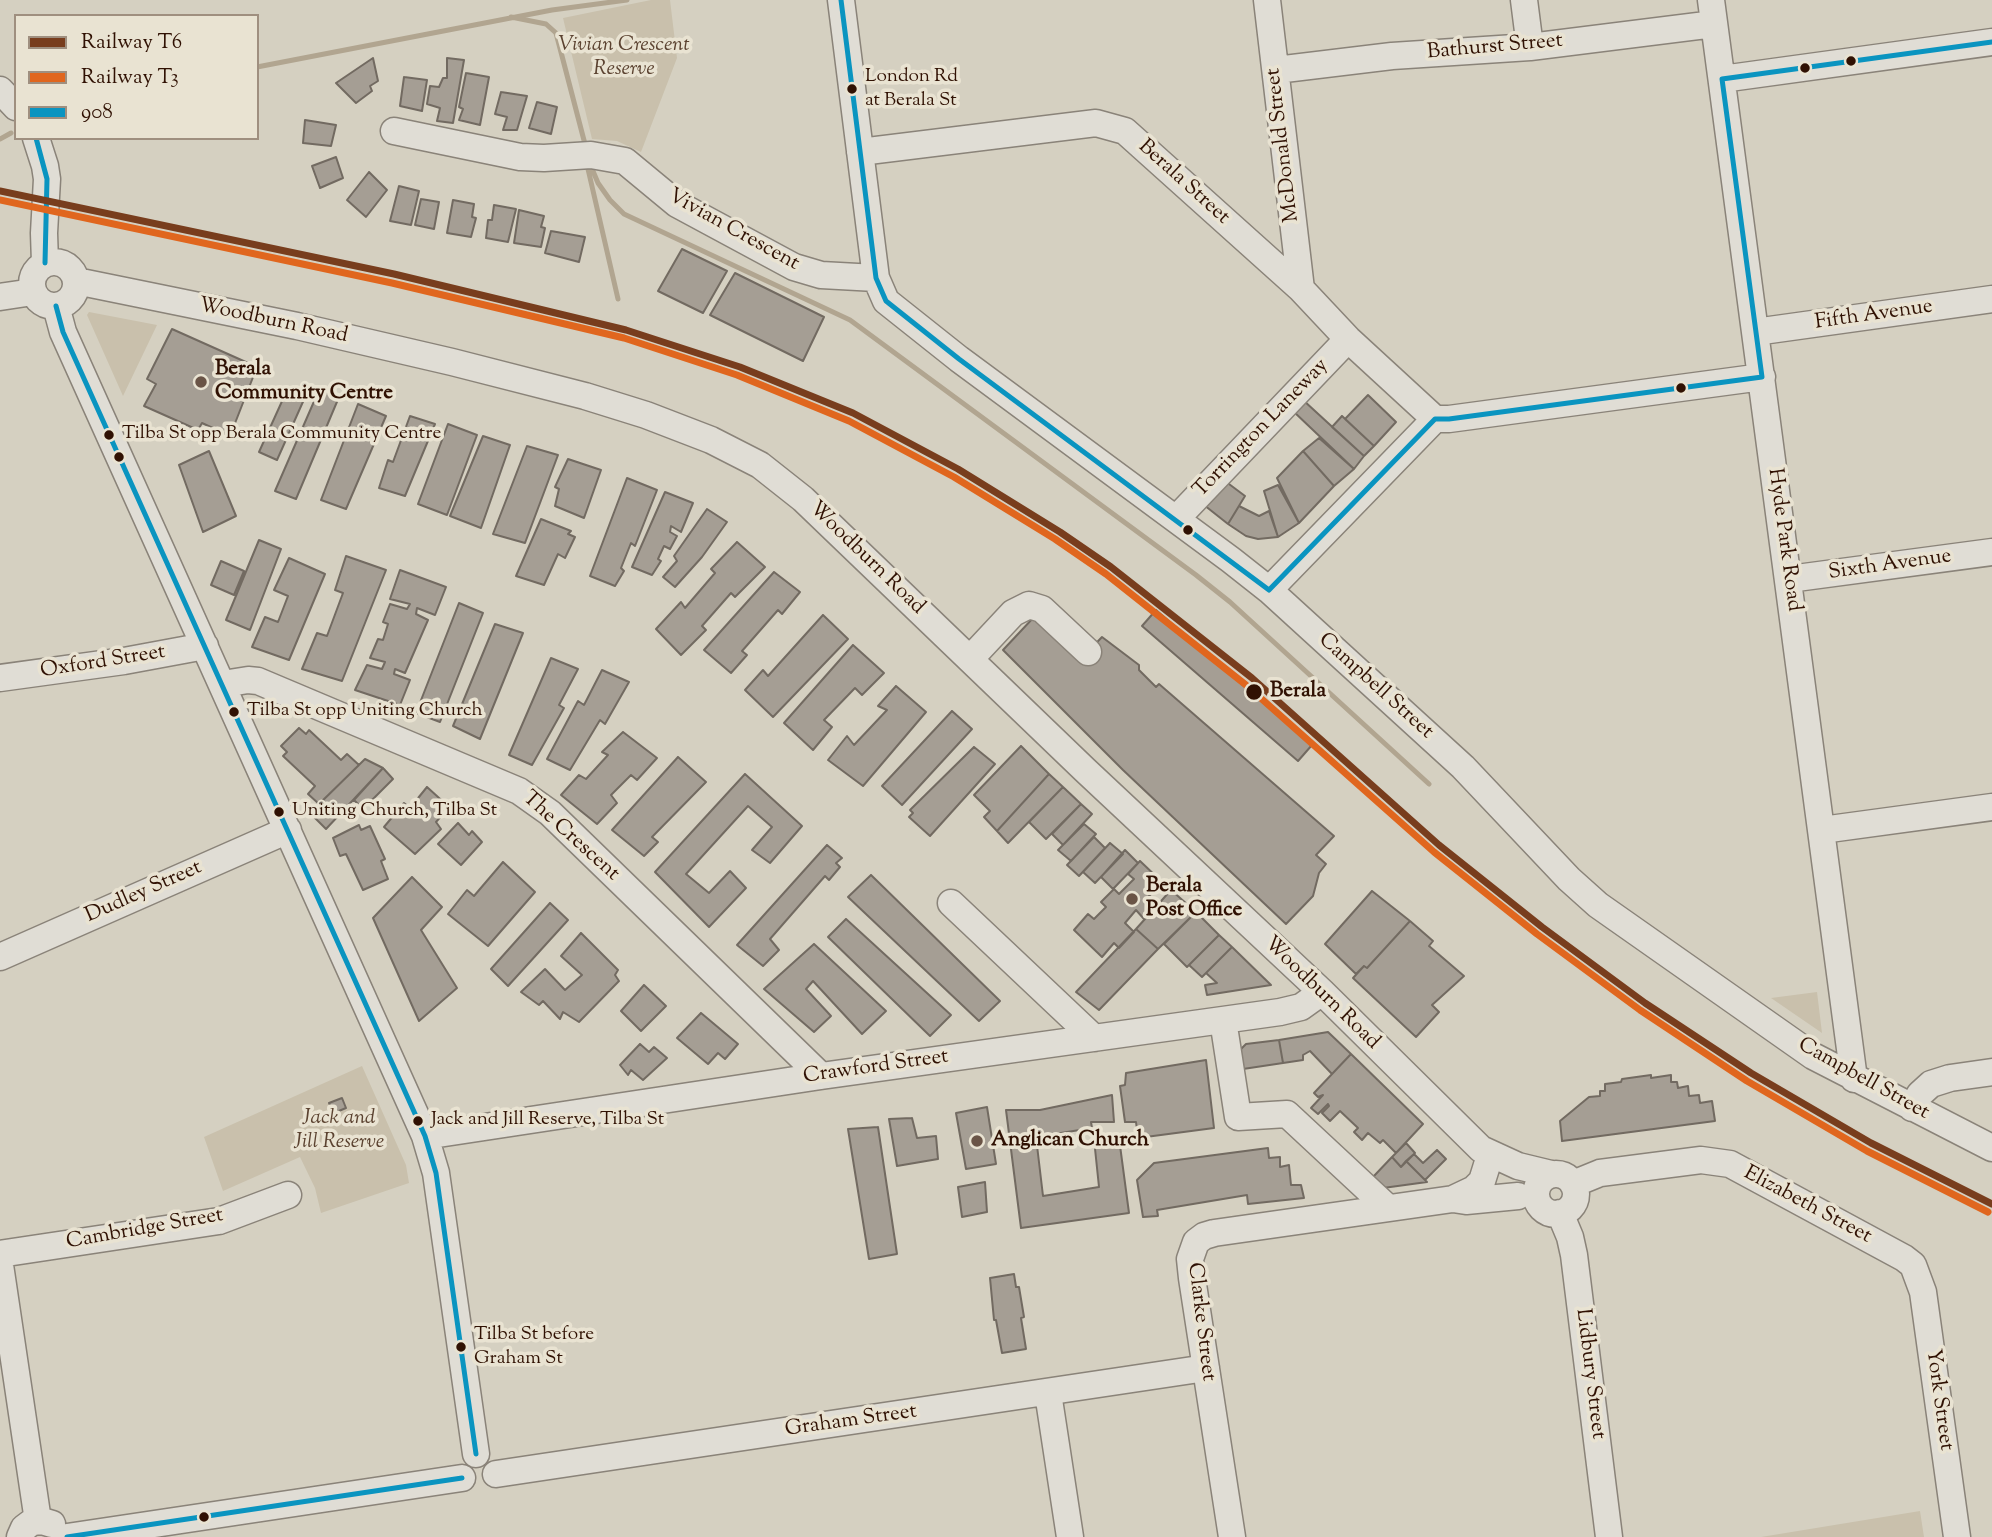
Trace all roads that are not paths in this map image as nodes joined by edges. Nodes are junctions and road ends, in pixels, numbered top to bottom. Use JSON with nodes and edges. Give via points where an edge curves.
{"nodes":[{"id":1,"x":841,"y":0,"type":"edge"},
{"id":2,"x":1267,"y":0,"type":"edge"},
{"id":3,"x":1524,"y":0,"type":"edge"},
{"id":4,"x":1713,"y":12,"type":"edge"},
{"id":5,"x":1992,"y":42,"type":"edge"},
{"id":6,"x":1530,"y":47,"type":"junction"},
{"id":7,"x":1276,"y":70,"type":"junction"},
{"id":8,"x":1722,"y":79,"type":"junction"},
{"id":9,"x":0,"y":90,"type":"edge"},
{"id":10,"x":14,"y":105,"type":"edge"},
{"id":11,"x":394,"y":131,"type":"dead end"},
{"id":12,"x":37,"y":140,"type":"edge"},
{"id":13,"x":860,"y":152,"type":"junction"},
{"id":14,"x":45,"y":263,"type":"junction"},
{"id":15,"x":876,"y":278,"type":"junction"},
{"id":16,"x":76,"y":281,"type":"junction"},
{"id":17,"x":1301,"y":289,"type":"junction"},
{"id":18,"x":33,"y":292,"type":"junction"},
{"id":19,"x":0,"y":297,"type":"edge"},
{"id":20,"x":1992,"y":299,"type":"edge"},
{"id":21,"x":56,"y":306,"type":"junction"},
{"id":22,"x":1755,"y":332,"type":"junction"},
{"id":23,"x":1348,"y":339,"type":"junction"},
{"id":24,"x":1762,"y":377,"type":"junction"},
{"id":25,"x":1435,"y":419,"type":"junction"},
{"id":26,"x":1176,"y":519,"type":"junction"},
{"id":27,"x":1992,"y":552,"type":"edge"},
{"id":28,"x":1788,"y":579,"type":"junction"},
{"id":29,"x":1269,"y":590,"type":"junction"},
{"id":30,"x":205,"y":646,"type":"junction"},
{"id":31,"x":1088,"y":652,"type":"dead end"},
{"id":32,"x":970,"y":659,"type":"junction"},
{"id":33,"x":0,"y":678,"type":"edge"},
{"id":34,"x":223,"y":684,"type":"junction"},
{"id":35,"x":1992,"y":807,"type":"edge"},
{"id":36,"x":288,"y":830,"type":"junction"},
{"id":37,"x":1822,"y":830,"type":"junction"},
{"id":38,"x":951,"y":903,"type":"dead end"},
{"id":39,"x":0,"y":957,"type":"edge"},
{"id":40,"x":1322,"y":992,"type":"junction"},
{"id":41,"x":1223,"y":1020,"type":"junction"},
{"id":42,"x":1094,"y":1038,"type":"junction"},
{"id":43,"x":1992,"y":1072,"type":"edge"},
{"id":44,"x":821,"y":1076,"type":"junction"},
{"id":45,"x":1854,"y":1079,"type":"junction"},
{"id":46,"x":1912,"y":1108,"type":"junction"},
{"id":47,"x":425,"y":1136,"type":"junction"},
{"id":48,"x":1992,"y":1148,"type":"edge"},
{"id":49,"x":1484,"y":1157,"type":"junction"},
{"id":50,"x":1562,"y":1179,"type":"junction"},
{"id":51,"x":288,"y":1195,"type":"dead end"},
{"id":52,"x":1527,"y":1197,"type":"junction"},
{"id":53,"x":1454,"y":1199,"type":"junction"},
{"id":54,"x":1388,"y":1208,"type":"junction"},
{"id":55,"x":1560,"y":1213,"type":"junction"},
{"id":56,"x":0,"y":1254,"type":"edge"},
{"id":57,"x":0,"y":1265,"type":"edge"},
{"id":58,"x":1913,"y":1265,"type":"joint"},
{"id":59,"x":1206,"y":1368,"type":"junction"},
{"id":60,"x":1048,"y":1393,"type":"junction"},
{"id":61,"x":475,"y":1454,"type":"junction"},
{"id":62,"x":496,"y":1474,"type":"junction"},
{"id":63,"x":462,"y":1478,"type":"junction"},
{"id":64,"x":29,"y":1529,"type":"edge"},
{"id":65,"x":61,"y":1537,"type":"edge"},
{"id":66,"x":67,"y":1537,"type":"edge"},
{"id":67,"x":1070,"y":1537,"type":"edge"},
{"id":68,"x":1232,"y":1537,"type":"edge"},
{"id":69,"x":1609,"y":1537,"type":"edge"},
{"id":70,"x":1956,"y":1537,"type":"edge"}],
"edges":[{"from":1,"to":13,"type":"street","name":"Campbell Street"},
{"from":2,"to":7,"type":"street","name":"McDonald Street"},
{"from":3,"to":6,"type":"street"},
{"from":4,"to":6,"type":"street","name":"Bathurst Street"},
{"from":4,"to":8,"type":"street","name":"Hyde Park Road"},
{"from":5,"to":8,"type":"street"},
{"from":6,"to":7,"type":"street","name":"Bathurst Street"},
{"from":7,"to":17,"type":"street","name":"McDonald Street"},
{"from":8,"to":22,"type":"street","name":"Hyde Park Road"},
{"from":9,"to":10,"type":"street"},
{"from":11,"to":15,"type":"street","name":"Vivian Crescent","via":[[520,157],[584,155],[625,161],[677,204],[794,267],[821,275]]},
{"from":12,"to":14,"type":"street","via":[[47,180]]},
{"from":13,"to":15,"type":"street","name":"Campbell Street"},
{"from":13,"to":17,"type":"street","name":"Berala Street","via":[[1096,123],[1125,131]]},
{"from":14,"to":16,"type":"street","via":[[65,264]]},
{"from":14,"to":18,"type":"street","via":[[34,272]]},
{"from":15,"to":26,"type":"street","name":"Campbell Street","via":[[892,308]]},
{"from":16,"to":21,"type":"street","via":[[73,295]]},
{"from":16,"to":32,"type":"street","name":"Woodburn Road","via":[[465,365],[585,396],[711,440],[781,480]]},
{"from":17,"to":23,"type":"street","name":"Berala Street"},
{"from":18,"to":19,"type":"street"},
{"from":18,"to":21,"type":"street","via":[[42,303]]},
{"from":20,"to":22,"type":"street","name":"Fifth Avenue"},
{"from":21,"to":30,"type":"street","via":[[63,332]]},
{"from":22,"to":24,"type":"street","name":"Hyde Park Road"},
{"from":23,"to":25,"type":"street","name":"Berala Street"},
{"from":23,"to":26,"type":"street","name":"Torrington Laneway"},
{"from":24,"to":25,"type":"street"},
{"from":24,"to":28,"type":"street","name":"Hyde Park Road"},
{"from":25,"to":29,"type":"street"},
{"from":26,"to":29,"type":"street","name":"Campbell Street"},
{"from":27,"to":28,"type":"street","name":"Sixth Avenue"},
{"from":28,"to":37,"type":"street","name":"Hyde Park Road"},
{"from":29,"to":45,"type":"street","name":"Campbell Street","via":[[1463,767],[1583,892],[1813,1056]]},
{"from":30,"to":33,"type":"street","name":"Oxford Street"},
{"from":30,"to":34,"type":"street"},
{"from":31,"to":32,"type":"street","via":[[1042,609],[1029,605],[1013,613]]},
{"from":32,"to":40,"type":"street","name":"Woodburn Road"},
{"from":34,"to":36,"type":"street"},
{"from":34,"to":44,"type":"street","name":"The Crescent","via":[[258,681],[519,791],[550,813]]},
{"from":35,"to":37,"type":"street"},
{"from":36,"to":39,"type":"street","name":"Dudley Street"},
{"from":36,"to":47,"type":"street"},
{"from":37,"to":45,"type":"street","name":"Hyde Park Road"},
{"from":38,"to":42,"type":"street"},
{"from":40,"to":41,"type":"street","name":"Crawford Street","via":[[1301,1007]]},
{"from":40,"to":49,"type":"street","name":"Woodburn Road"},
{"from":41,"to":42,"type":"street","name":"Crawford Street"},
{"from":41,"to":54,"type":"street","via":[[1238,1117],[1287,1114]]},
{"from":42,"to":44,"type":"street","name":"Crawford Street"},
{"from":43,"to":46,"type":"street","via":[[1931,1084]]},
{"from":44,"to":47,"type":"street","name":"Crawford Street"},
{"from":45,"to":46,"type":"street","name":"Campbell Street"},
{"from":46,"to":48,"type":"street","name":"Campbell Street"},
{"from":47,"to":61,"type":"street","via":[[436,1172]]},
{"from":49,"to":50,"type":"street","name":"Woodburn Road"},
{"from":49,"to":52,"type":"street","name":"Woodburn Road"},
{"from":49,"to":53,"type":"street","name":"Clarke Street","via":[[1482,1181]]},
{"from":50,"to":52,"type":"street","via":[[1539,1183]]},
{"from":50,"to":55,"type":"street","via":[[1575,1201]]},
{"from":50,"to":58,"type":"street","name":"Elizabeth Street","via":[[1701,1160],[1730,1164]]},
{"from":51,"to":56,"type":"street","name":"Cambridge Street","via":[[219,1221]]},
{"from":52,"to":53,"type":"street","name":"Clarke Street"},
{"from":52,"to":55,"type":"street","name":"Woodburn Road","via":[[1546,1211]]},
{"from":53,"to":54,"type":"street","name":"Clarke Street"},
{"from":54,"to":59,"type":"street","name":"Clarke Street","via":[[1214,1233],[1196,1242],[1190,1259]]},
{"from":55,"to":69,"type":"street","name":"Lidbury Street","via":[[1574,1255]]},
{"from":57,"to":64,"type":"street"},
{"from":58,"to":70,"type":"street","name":"York Street","via":[[1923,1292]]},
{"from":59,"to":60,"type":"street","name":"Graham Street"},
{"from":59,"to":68,"type":"street","name":"Clarke Street"},
{"from":60,"to":62,"type":"street","name":"Graham Street"},
{"from":60,"to":67,"type":"street"},
{"from":61,"to":62,"type":"street","via":[[493,1461]]},
{"from":61,"to":63,"type":"street","via":[[464,1460]]},
{"from":62,"to":63,"type":"street","via":[[490,1486],[477,1490]]},
{"from":63,"to":66,"type":"street"},
{"from":64,"to":65,"type":"street","via":[[52,1524]]}]}
